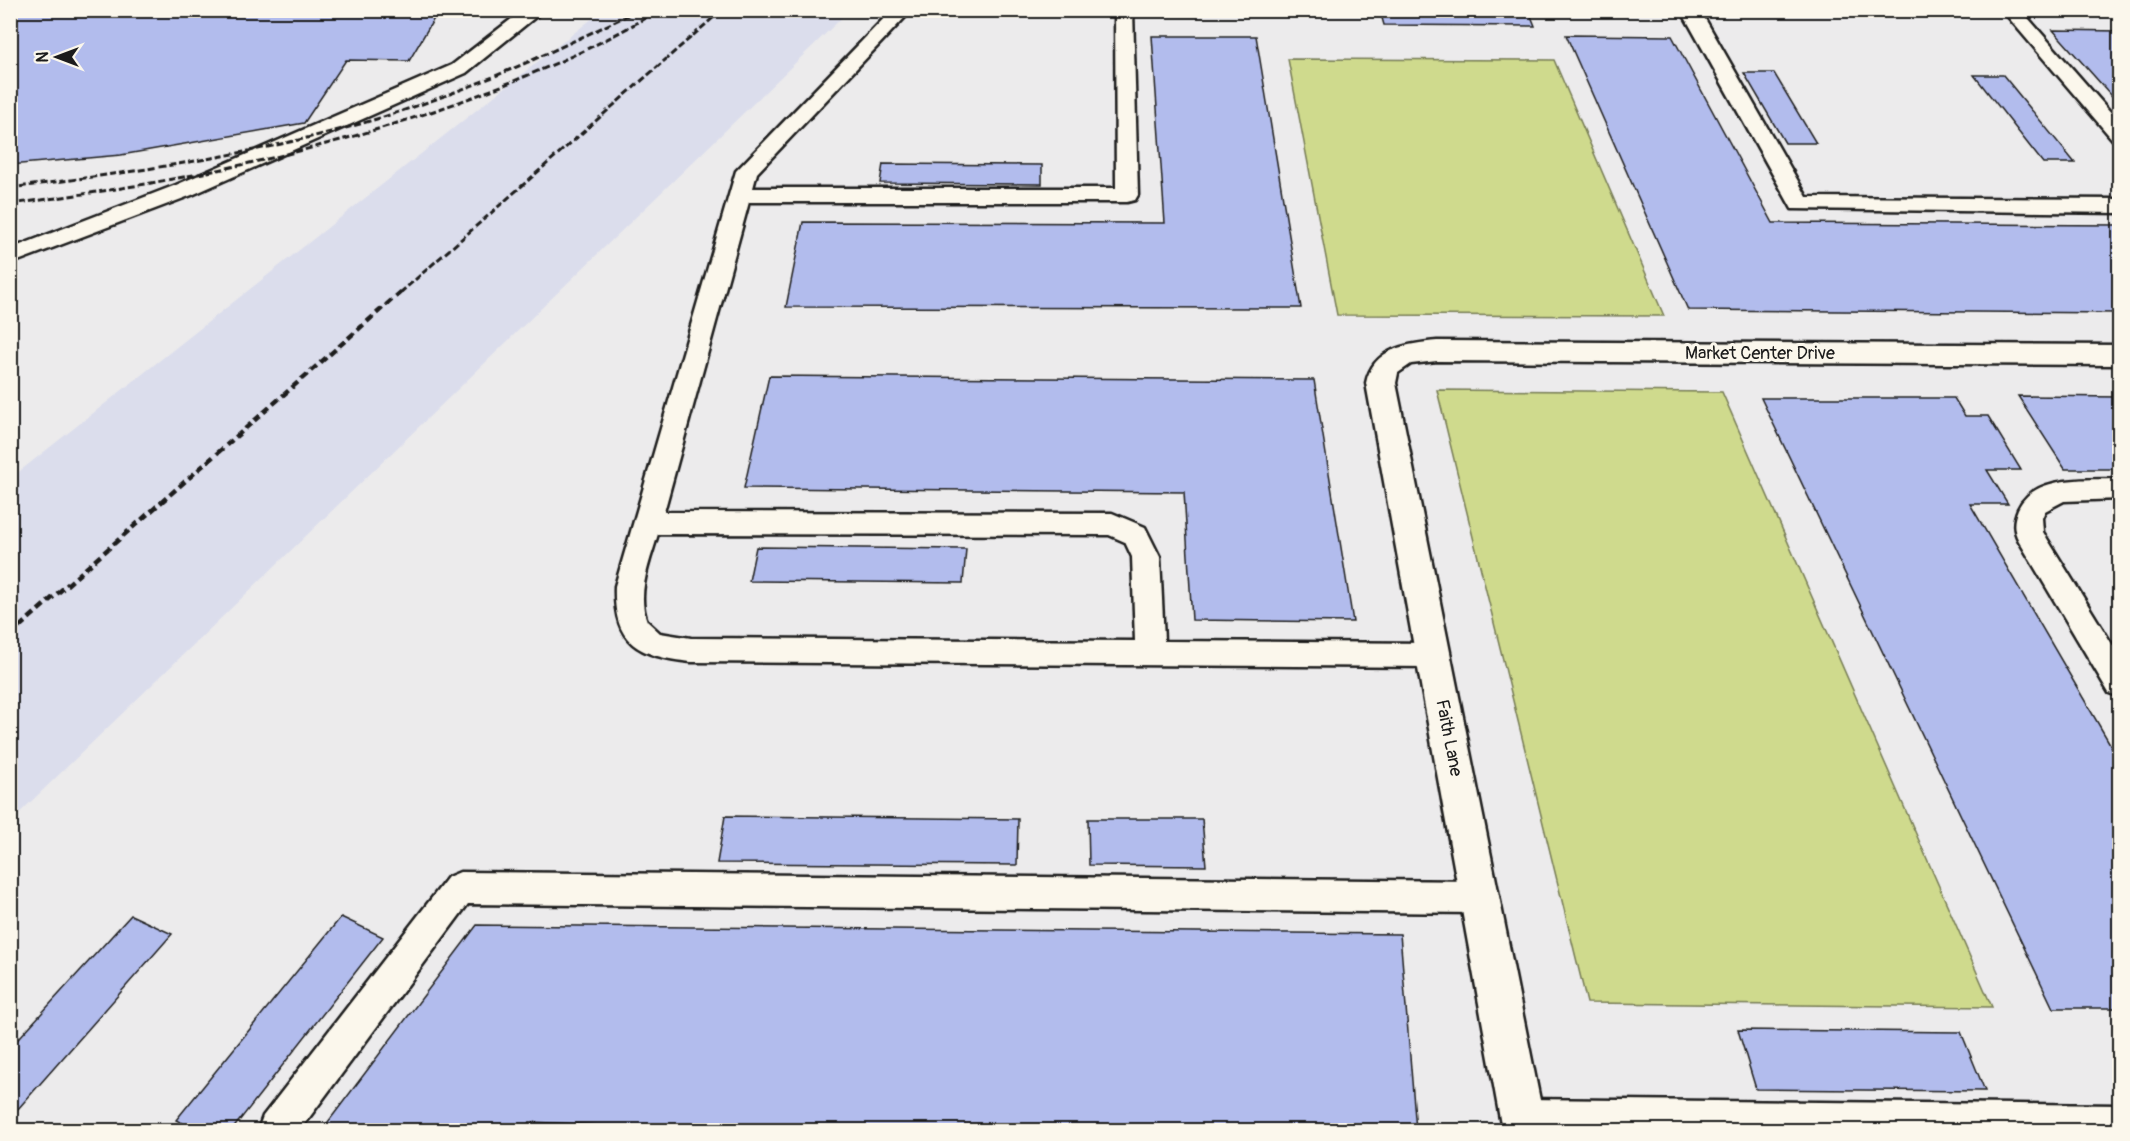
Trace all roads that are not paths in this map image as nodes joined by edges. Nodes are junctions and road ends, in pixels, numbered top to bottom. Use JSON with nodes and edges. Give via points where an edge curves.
{"nodes":[{"id":1,"x":535,"y":10,"type":"edge"},
{"id":2,"x":903,"y":10,"type":"edge"},
{"id":3,"x":1124,"y":10,"type":"edge"},
{"id":4,"x":1690,"y":10,"type":"edge"},
{"id":5,"x":2011,"y":10,"type":"edge"},
{"id":6,"x":2120,"y":136,"type":"edge"},
{"id":7,"x":740,"y":195,"type":"junction"},
{"id":8,"x":2120,"y":206,"type":"edge"},
{"id":9,"x":10,"y":257,"type":"edge"},
{"id":10,"x":2120,"y":355,"type":"edge"},
{"id":11,"x":1402,"y":356,"type":"joint"},
{"id":12,"x":2120,"y":489,"type":"edge"},
{"id":13,"x":647,"y":523,"type":"junction"},
{"id":14,"x":1150,"y":653,"type":"junction"},
{"id":15,"x":1433,"y":655,"type":"junction"},
{"id":16,"x":2120,"y":684,"type":"edge"},
{"id":17,"x":1479,"y":897,"type":"junction"},
{"id":18,"x":1523,"y":1124,"type":"edge"},
{"id":19,"x":2120,"y":1124,"type":"edge"},
{"id":20,"x":1902,"y":1126,"type":"edge"},
{"id":21,"x":278,"y":1131,"type":"edge"}],
"edges":[{"from":1,"to":9,"type":"lane","via":[[459,69],[184,190]]},
{"from":2,"to":7,"type":"lane","via":[[747,171]]},
{"from":3,"to":7,"type":"lane","via":[[1127,195]]},
{"from":4,"to":8,"type":"lane","via":[[1800,204]]},
{"from":5,"to":6,"type":"lane"},
{"from":7,"to":13,"type":"lane"},
{"from":10,"to":11,"type":"street","name":"Market Center Drive","via":[[1437,351]]},
{"from":11,"to":15,"type":"street","name":"Faith Lane","via":[[1381,372],[1380,383]]},
{"from":12,"to":16,"type":"lane","via":[[2060,491],[2034,504],[2028,518],[2029,533]]},
{"from":13,"to":14,"type":"lane","via":[[1112,524],[1135,535],[1146,557]]},
{"from":13,"to":14,"type":"lane","via":[[629,586],[628,606],[632,627],[644,640],[667,648]]},
{"from":14,"to":15,"type":"lane"},
{"from":15,"to":17,"type":"street","name":"Faith Lane"},
{"from":17,"to":18,"type":"street","name":"Faith Lane"},
{"from":17,"to":21,"type":"lane","via":[[460,888]]},
{"from":18,"to":20,"type":"lane"},
{"from":19,"to":20,"type":"lane"}]}
